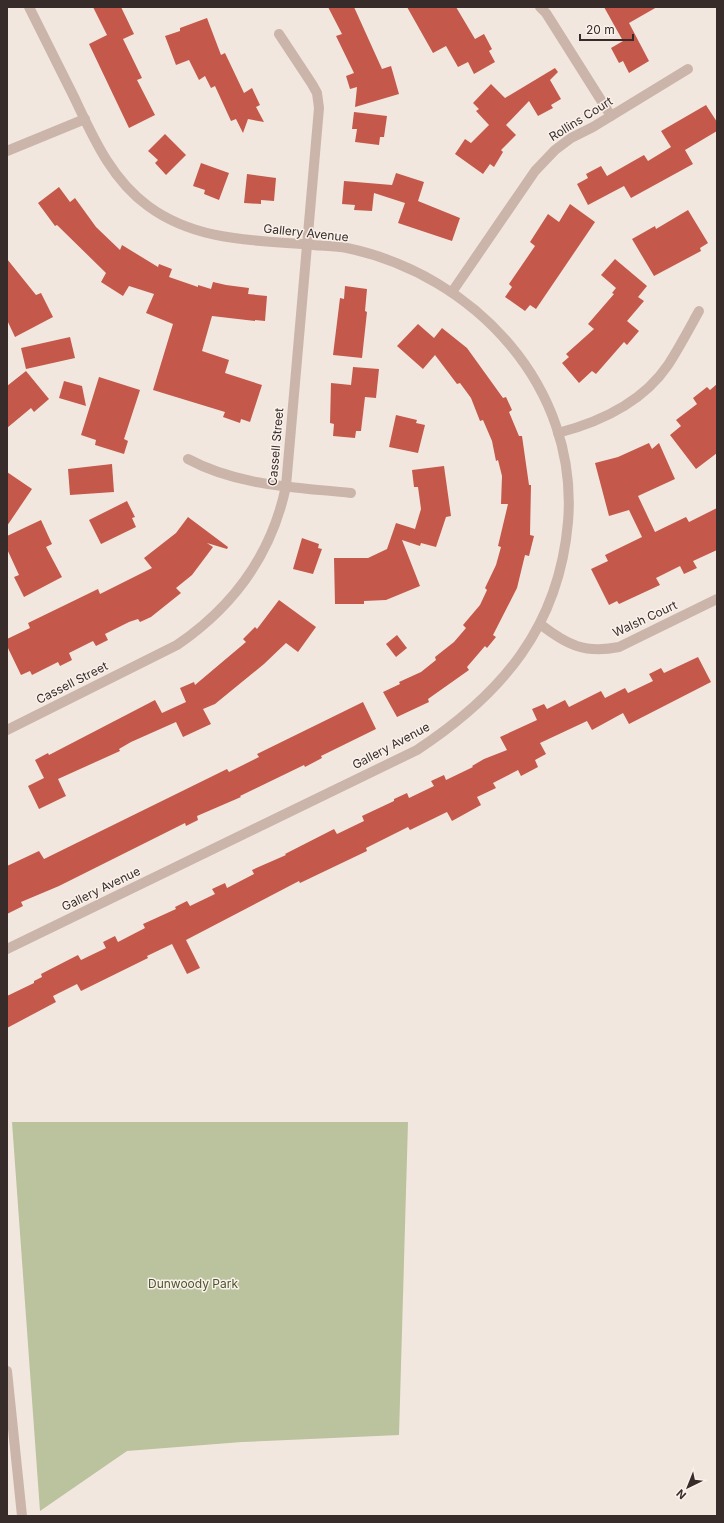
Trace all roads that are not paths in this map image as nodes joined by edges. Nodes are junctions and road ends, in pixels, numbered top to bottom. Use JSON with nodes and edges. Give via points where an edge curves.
{"nodes":[{"id":1,"x":29,"y":7,"type":"edge"},
{"id":2,"x":540,"y":7,"type":"edge"},
{"id":3,"x":279,"y":34,"type":"dead end"},
{"id":4,"x":688,"y":69,"type":"dead end"},
{"id":5,"x":611,"y":116,"type":"junction"},
{"id":6,"x":84,"y":119,"type":"junction"},
{"id":7,"x":7,"y":151,"type":"edge"},
{"id":8,"x":307,"y":244,"type":"junction"},
{"id":9,"x":452,"y":292,"type":"junction"},
{"id":10,"x":699,"y":311,"type":"dead end"},
{"id":11,"x":558,"y":433,"type":"junction"},
{"id":12,"x":188,"y":459,"type":"dead end"},
{"id":13,"x":286,"y":486,"type":"junction"},
{"id":14,"x":351,"y":493,"type":"dead end"},
{"id":15,"x":717,"y":599,"type":"edge"},
{"id":16,"x":540,"y":624,"type":"junction"},
{"id":17,"x":7,"y":730,"type":"edge"},
{"id":18,"x":7,"y":949,"type":"edge"},
{"id":19,"x":7,"y":1371,"type":"edge"},
{"id":20,"x":22,"y":1516,"type":"edge"}],
"edges":[{"from":1,"to":6,"type":"street","name":"Gallery Avenue"},
{"from":2,"to":5,"type":"street"},
{"from":3,"to":8,"type":"street","name":"Cassell Street","via":[[312,84],[320,108]]},
{"from":4,"to":5,"type":"street","name":"Rollins Court"},
{"from":5,"to":9,"type":"street","name":"Rollins Court","via":[[566,142],[535,171]]},
{"from":6,"to":7,"type":"street"},
{"from":6,"to":8,"type":"street","name":"Gallery Avenue","via":[[110,168],[131,192],[176,223],[201,233],[227,238]]},
{"from":8,"to":9,"type":"street","name":"Gallery Avenue","via":[[345,248],[386,259],[419,273]]},
{"from":8,"to":13,"type":"street","name":"Cassell Street"},
{"from":9,"to":11,"type":"street","name":"Gallery Avenue","via":[[489,321],[511,345],[530,372]]},
{"from":10,"to":11,"type":"street","via":[[667,365],[637,397],[614,412],[584,426]]},
{"from":11,"to":16,"type":"street","name":"Gallery Avenue","via":[[567,482],[566,541],[554,592]]},
{"from":12,"to":13,"type":"street","via":[[219,473],[246,481]]},
{"from":13,"to":14,"type":"street"},
{"from":13,"to":17,"type":"street","name":"Cassell Street","via":[[275,526],[259,560],[238,591],[217,614],[178,645]]},
{"from":15,"to":16,"type":"street","name":"Walsh Court","via":[[619,647],[606,650],[575,646],[559,639]]},
{"from":16,"to":18,"type":"street","name":"Gallery Avenue","via":[[509,672],[478,705],[449,729],[417,750]]},
{"from":19,"to":20,"type":"street"}]}
